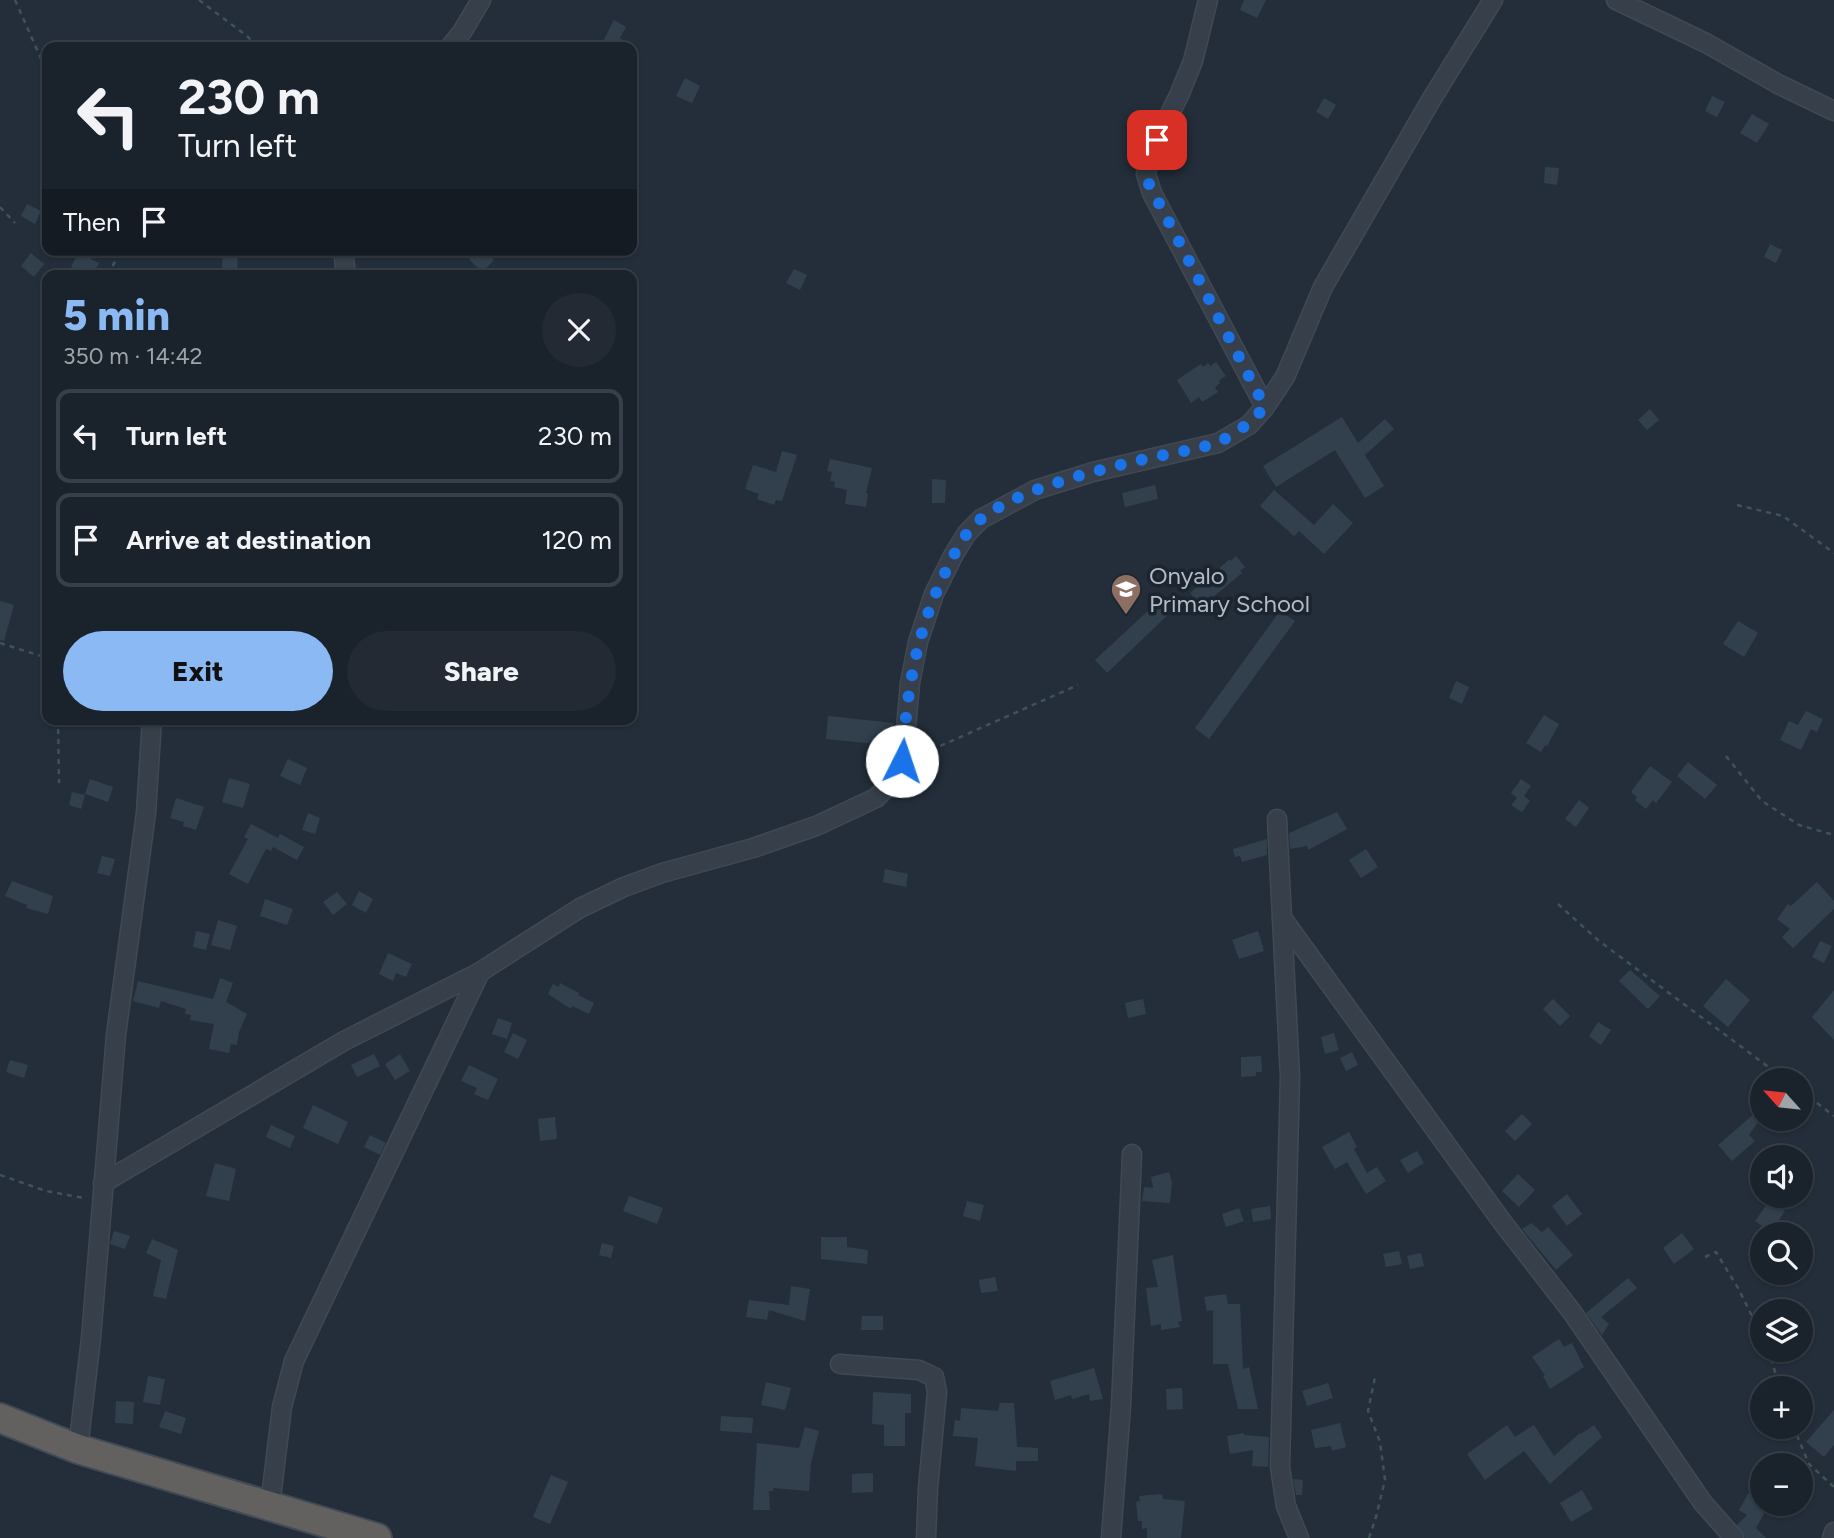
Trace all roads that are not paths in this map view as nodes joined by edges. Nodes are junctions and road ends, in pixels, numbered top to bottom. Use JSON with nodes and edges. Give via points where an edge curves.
{"nodes":[{"id":1,"x":481,"y":0,"type":"edge"},
{"id":2,"x":1208,"y":0,"type":"edge"},
{"id":3,"x":1493,"y":0,"type":"edge"},
{"id":4,"x":1616,"y":0,"type":"edge"},
{"id":5,"x":454,"y":42,"type":"edge"},
{"id":6,"x":1834,"y":111,"type":"edge"},
{"id":7,"x":1265,"y":407,"type":"junction"},
{"id":8,"x":152,"y":725,"type":"edge"},
{"id":9,"x":1277,"y":819,"type":"dead end"},
{"id":10,"x":1282,"y":918,"type":"junction"},
{"id":11,"x":480,"y":972,"type":"junction"},
{"id":12,"x":1132,"y":1154,"type":"dead end"},
{"id":13,"x":103,"y":1183,"type":"junction"},
{"id":14,"x":840,"y":1364,"type":"dead end"},
{"id":15,"x":0,"y":1418,"type":"edge"},
{"id":16,"x":78,"y":1448,"type":"junction"},
{"id":17,"x":270,"y":1506,"type":"junction"},
{"id":18,"x":1834,"y":1532,"type":"edge"},
{"id":19,"x":377,"y":1538,"type":"edge"},
{"id":20,"x":926,"y":1538,"type":"edge"},
{"id":21,"x":1111,"y":1538,"type":"edge"},
{"id":22,"x":1299,"y":1538,"type":"edge"},
{"id":23,"x":1734,"y":1538,"type":"edge"},
{"id":24,"x":1832,"y":1538,"type":"edge"}],
"edges":[{"from":1,"to":5,"type":"street"},
{"from":2,"to":7,"type":"street","via":[[1193,61],[1149,157],[1146,174]]},
{"from":3,"to":7,"type":"street","via":[[1323,287],[1285,377]]},
{"from":4,"to":6,"type":"street"},
{"from":7,"to":11,"type":"street","via":[[1249,425],[1218,443],[1035,491],[981,519],[967,533],[923,621],[910,683],[902,761],[887,788],[860,807],[779,840],[624,887],[557,920]]},
{"from":8,"to":13,"type":"street","via":[[146,813],[121,995]]},
{"from":9,"to":10,"type":"street"},
{"from":10,"to":22,"type":"street","via":[[1290,1077],[1280,1467],[1286,1506]]},
{"from":10,"to":23,"type":"street","via":[[1572,1312],[1703,1503]]},
{"from":11,"to":13,"type":"street","via":[[323,1052]]},
{"from":11,"to":17,"type":"street","via":[[293,1361],[282,1407]]},
{"from":12,"to":21,"type":"street","via":[[1122,1406]]},
{"from":13,"to":16,"type":"street"},
{"from":14,"to":20,"type":"street","via":[[919,1370],[934,1377],[937,1392]]},
{"from":15,"to":16,"type":"highway"},
{"from":16,"to":17,"type":"highway"},
{"from":17,"to":19,"type":"highway"},
{"from":18,"to":24,"type":"street"}]}
